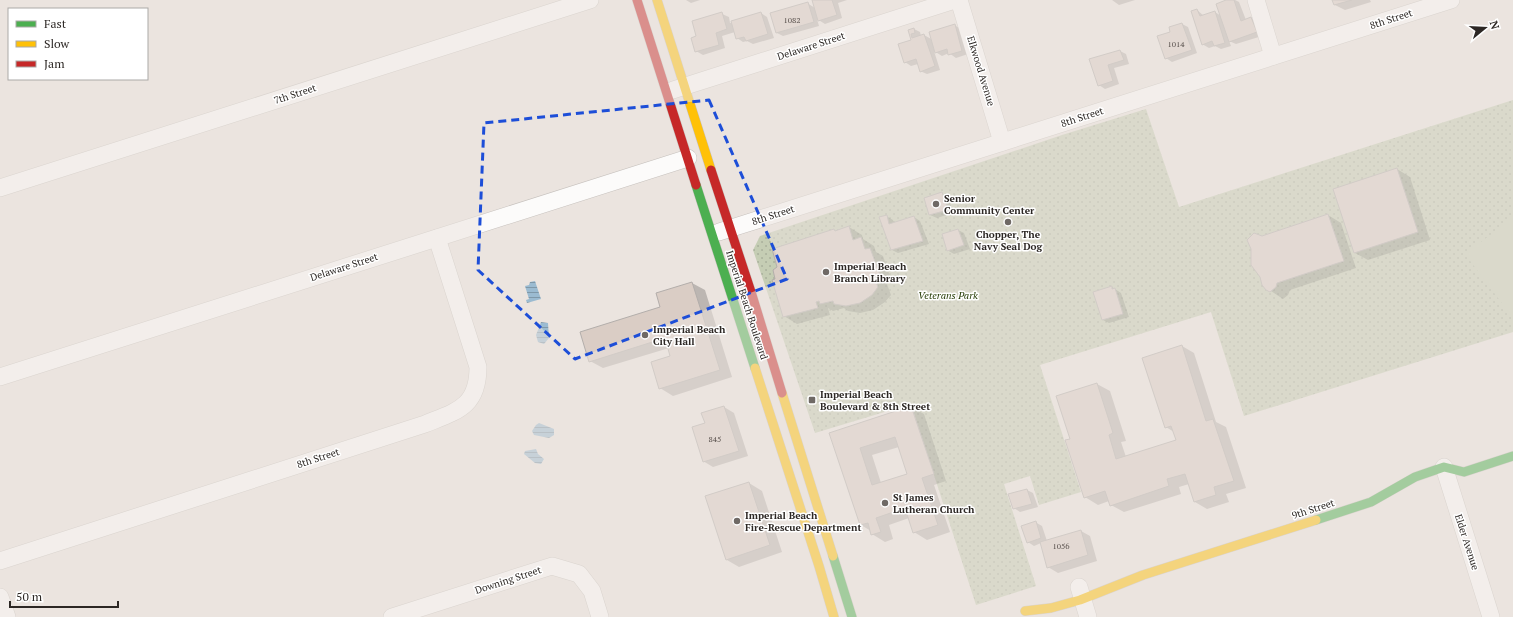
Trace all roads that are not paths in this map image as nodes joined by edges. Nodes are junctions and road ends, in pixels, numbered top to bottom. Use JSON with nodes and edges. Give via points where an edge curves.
{"nodes":[{"id":1,"x":590,"y":0,"type":"edge"},
{"id":2,"x":637,"y":0,"type":"edge"},
{"id":3,"x":657,"y":0,"type":"edge"},
{"id":4,"x":955,"y":0,"type":"edge"},
{"id":5,"x":959,"y":0,"type":"edge"},
{"id":6,"x":1256,"y":0,"type":"edge"},
{"id":7,"x":1451,"y":0,"type":"edge"},
{"id":8,"x":1273,"y":56,"type":"junction"},
{"id":9,"x":684,"y":86,"type":"junction"},
{"id":10,"x":667,"y":92,"type":"junction"},
{"id":11,"x":1002,"y":142,"type":"junction"},
{"id":12,"x":688,"y":158,"type":"junction"},
{"id":13,"x":0,"y":188,"type":"edge"},
{"id":14,"x":729,"y":229,"type":"junction"},
{"id":15,"x":713,"y":234,"type":"junction"},
{"id":16,"x":437,"y":238,"type":"junction"},
{"id":17,"x":0,"y":377,"type":"edge"},
{"id":18,"x":1513,"y":456,"type":"edge"},
{"id":19,"x":1464,"y":472,"type":"junction"},
{"id":20,"x":1444,"y":478,"type":"junction"},
{"id":21,"x":1405,"y":494,"type":"dead end"},
{"id":22,"x":1371,"y":502,"type":"junction"},
{"id":23,"x":0,"y":561,"type":"edge"},
{"id":24,"x":1078,"y":592,"type":"junction"},
{"id":25,"x":0,"y":597,"type":"edge"},
{"id":26,"x":1044,"y":598,"type":"dead end"},
{"id":27,"x":7,"y":617,"type":"edge"},
{"id":28,"x":392,"y":617,"type":"edge"},
{"id":29,"x":600,"y":617,"type":"edge"},
{"id":30,"x":834,"y":617,"type":"edge"},
{"id":31,"x":852,"y":617,"type":"edge"},
{"id":32,"x":1088,"y":617,"type":"edge"},
{"id":33,"x":1491,"y":617,"type":"edge"}],
"edges":[{"from":1,"to":13,"type":"street","name":"7th Street"},
{"from":2,"to":10,"type":"main road","name":"Imperial Beach Boulevard"},
{"from":3,"to":9,"type":"main road","name":"Imperial Beach Boulevard"},
{"from":4,"to":9,"type":"street","name":"Delaware Street"},
{"from":5,"to":11,"type":"street","name":"Elkwood Avenue"},
{"from":6,"to":8,"type":"street"},
{"from":7,"to":8,"type":"street","name":"8th Street"},
{"from":8,"to":11,"type":"street","name":"8th Street"},
{"from":9,"to":10,"type":"street","name":"Delaware Street"},
{"from":9,"to":14,"type":"main road","name":"Imperial Beach Boulevard"},
{"from":10,"to":12,"type":"main road","name":"Imperial Beach Boulevard"},
{"from":11,"to":14,"type":"street","name":"8th Street"},
{"from":12,"to":15,"type":"main road","name":"Imperial Beach Boulevard"},
{"from":12,"to":16,"type":"street","name":"Delaware Street"},
{"from":14,"to":15,"type":"street","name":"8th Street"},
{"from":14,"to":31,"type":"main road","name":"Imperial Beach Boulevard"},
{"from":15,"to":30,"type":"main road","name":"Imperial Beach Boulevard"},
{"from":16,"to":17,"type":"street","name":"Delaware Street"},
{"from":16,"to":23,"type":"street","name":"8th Street","via":[[478,367],[475,391],[460,408],[425,424]]},
{"from":18,"to":19,"type":"main road"},
{"from":19,"to":20,"type":"main road"},
{"from":19,"to":20,"type":"main road","name":"9th Street"},
{"from":20,"to":22,"type":"main road","name":"9th Street","via":[[1415,477]]},
{"from":20,"to":33,"type":"street","name":"Elder Avenue"},
{"from":21,"to":22,"type":"main road"},
{"from":22,"to":24,"type":"main road","name":"9th Street","via":[[1116,585]]},
{"from":24,"to":26,"type":"main road","name":"9th Street","via":[[1059,607],[1022,613]]},
{"from":24,"to":32,"type":"street"},
{"from":25,"to":27,"type":"street"},
{"from":28,"to":29,"type":"street","name":"Downing Street","via":[[552,566],[579,574],[592,591]]}]}
